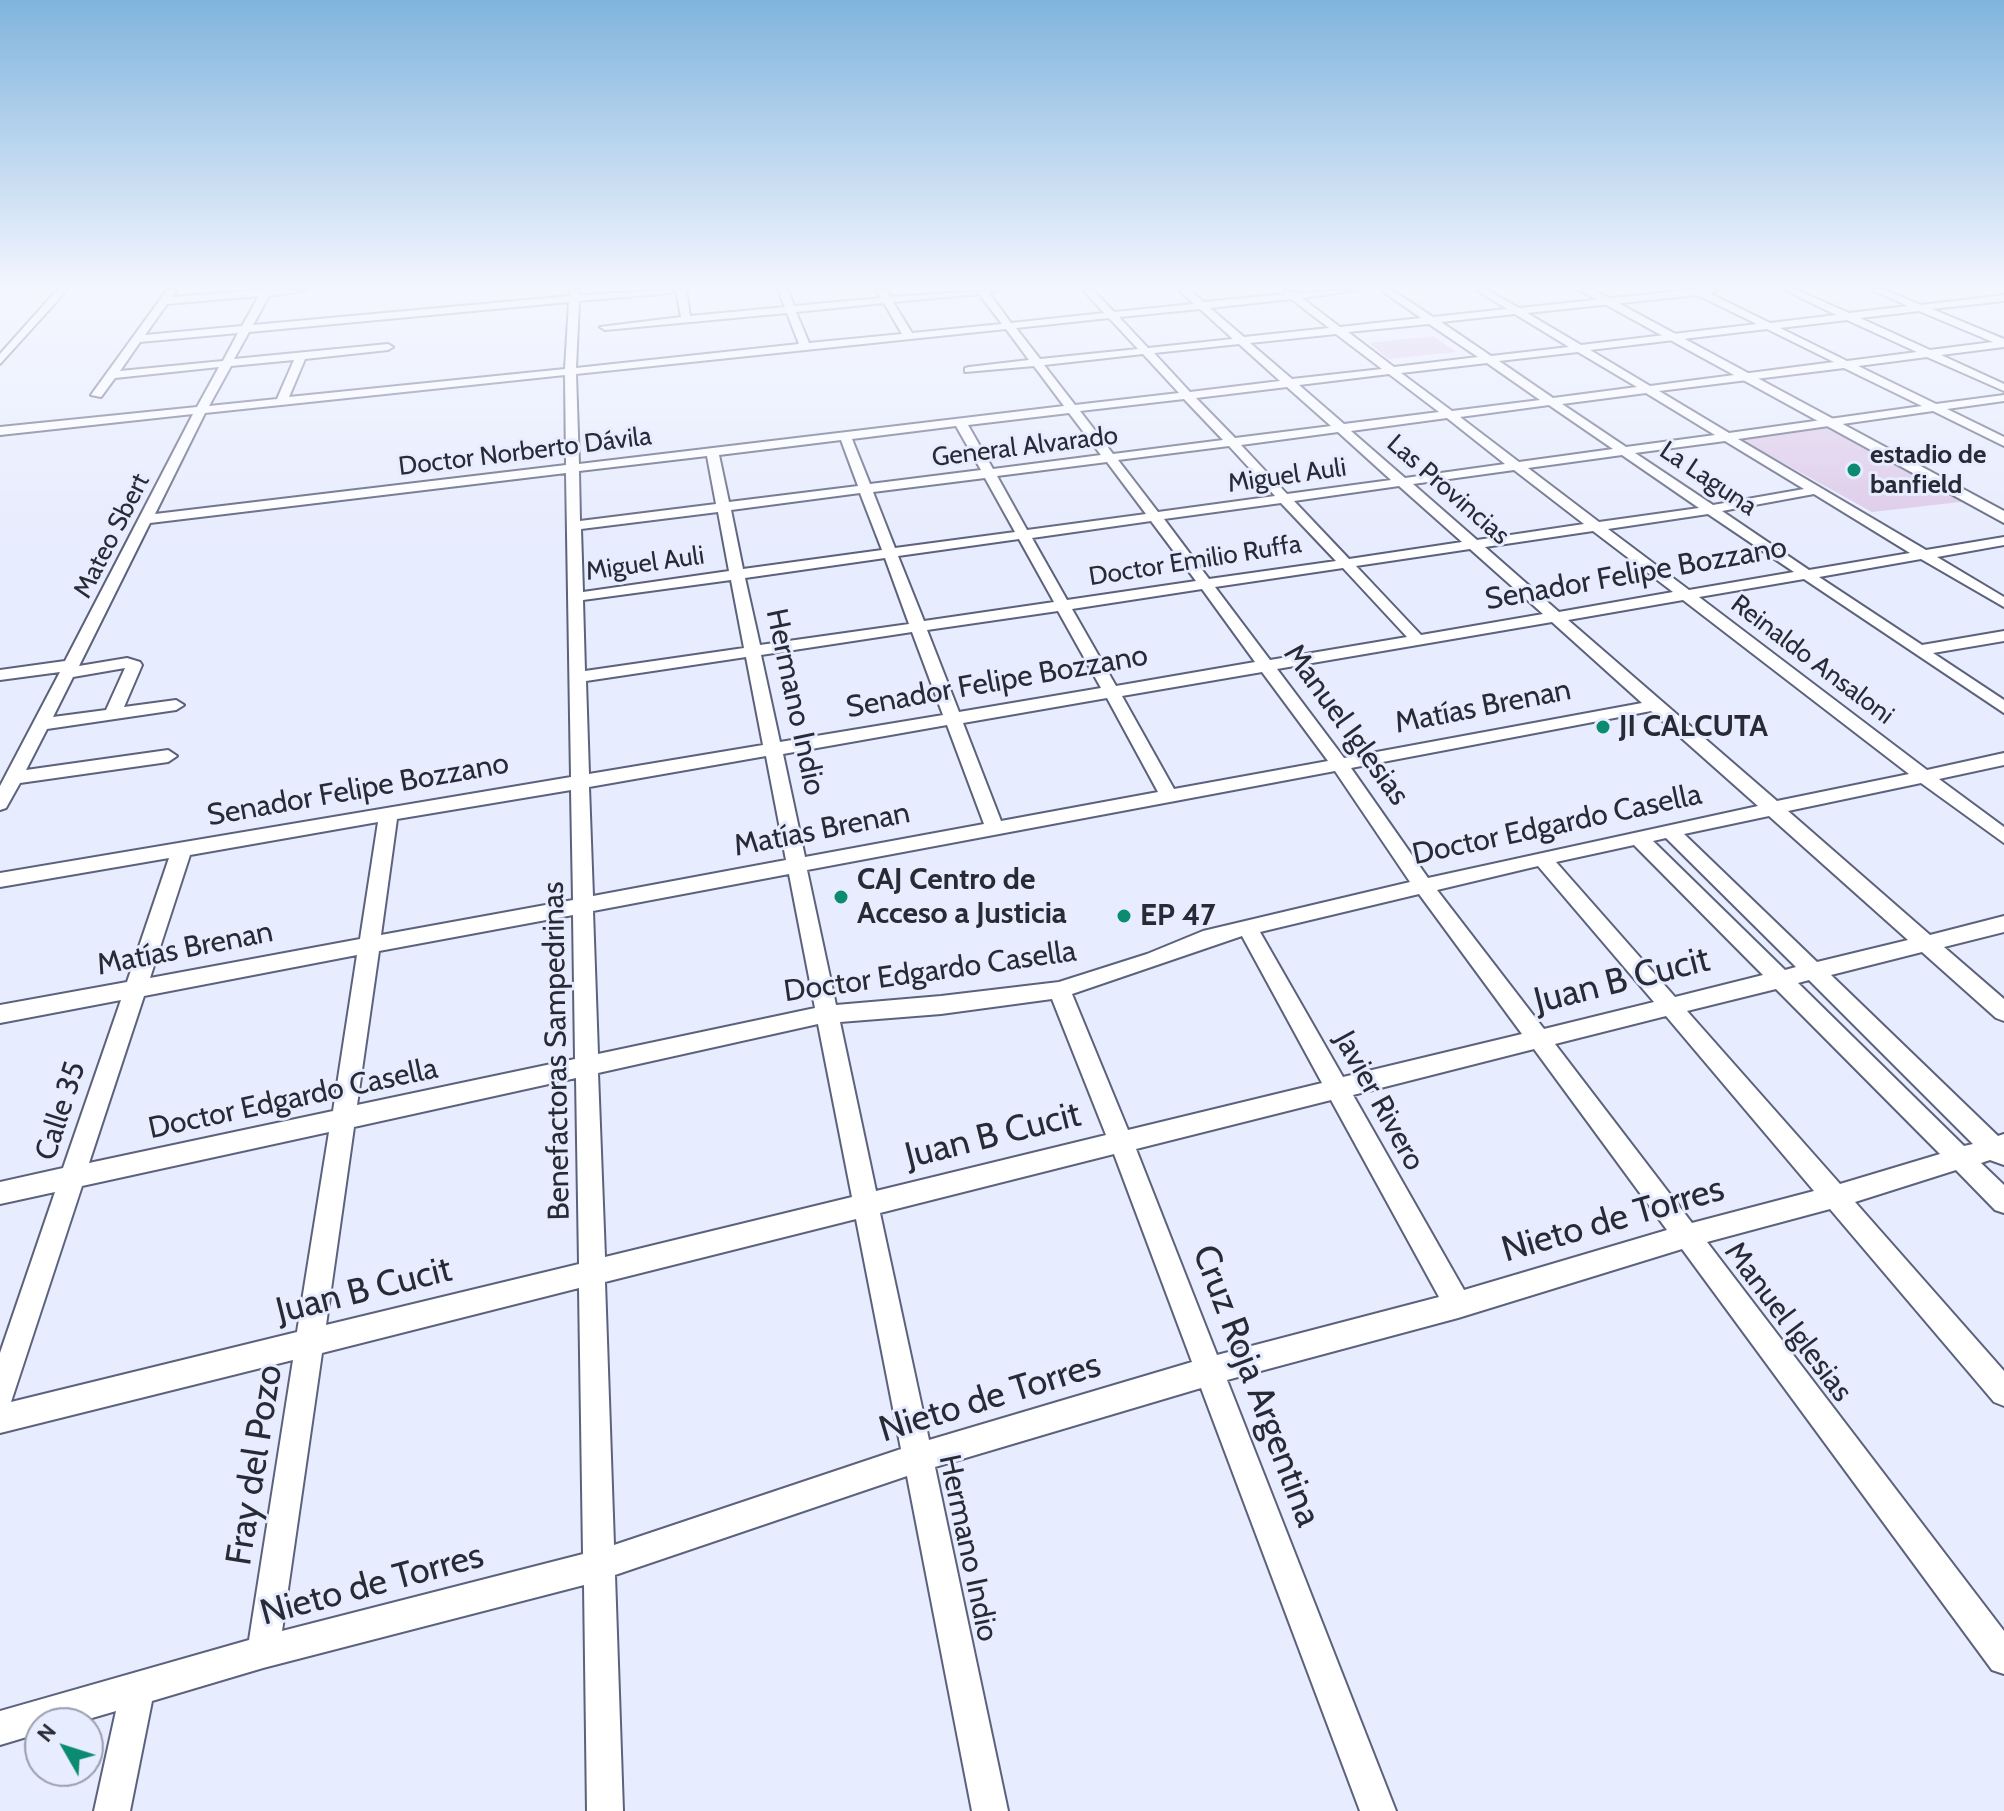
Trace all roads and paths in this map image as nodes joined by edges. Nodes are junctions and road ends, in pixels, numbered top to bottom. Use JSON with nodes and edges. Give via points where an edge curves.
{"nodes":[{"id":1,"x":112,"y":375,"type":"joint"},
{"id":2,"x":117,"y":375,"type":"edge"},
{"id":3,"x":222,"y":375,"type":"edge"},
{"id":4,"x":293,"y":375,"type":"edge"},
{"id":5,"x":527,"y":375,"type":"edge"},
{"id":6,"x":570,"y":375,"type":"edge"},
{"id":7,"x":1046,"y":375,"type":"edge"},
{"id":8,"x":1169,"y":375,"type":"edge"},
{"id":9,"x":1280,"y":375,"type":"edge"},
{"id":10,"x":1347,"y":375,"type":"edge"},
{"id":11,"x":1397,"y":375,"type":"edge"},
{"id":12,"x":1509,"y":375,"type":"edge"},
{"id":13,"x":1625,"y":375,"type":"edge"},
{"id":14,"x":1746,"y":375,"type":"edge"},
{"id":15,"x":1771,"y":375,"type":"edge"},
{"id":16,"x":1866,"y":375,"type":"edge"},
{"id":17,"x":1975,"y":375,"type":"edge"},
{"id":18,"x":1751,"y":377,"type":"junction"},
{"id":19,"x":1289,"y":382,"type":"junction"},
{"id":20,"x":2004,"y":388,"type":"edge"},
{"id":21,"x":1650,"y":389,"type":"junction"},
{"id":22,"x":1188,"y":394,"type":"junction"},
{"id":23,"x":97,"y":395,"type":"dead end"},
{"id":24,"x":2004,"y":398,"type":"edge"},
{"id":25,"x":282,"y":400,"type":"junction"},
{"id":26,"x":1551,"y":402,"type":"junction"},
{"id":27,"x":1072,"y":408,"type":"junction"},
{"id":28,"x":1933,"y":409,"type":"junction"},
{"id":29,"x":201,"y":410,"type":"junction"},
{"id":30,"x":1450,"y":415,"type":"junction"},
{"id":31,"x":960,"y":422,"type":"junction"},
{"id":32,"x":1834,"y":422,"type":"junction"},
{"id":33,"x":1341,"y":428,"type":"junction"},
{"id":34,"x":0,"y":431,"type":"edge"},
{"id":35,"x":845,"y":436,"type":"junction"},
{"id":36,"x":1730,"y":437,"type":"junction"},
{"id":37,"x":2001,"y":439,"type":"edge"},
{"id":38,"x":1233,"y":442,"type":"junction"},
{"id":39,"x":712,"y":451,"type":"junction"},
{"id":40,"x":1626,"y":453,"type":"junction"},
{"id":41,"x":1109,"y":458,"type":"junction"},
{"id":42,"x":1518,"y":467,"type":"junction"},
{"id":43,"x":573,"y":468,"type":"junction"},
{"id":44,"x":988,"y":474,"type":"junction"},
{"id":45,"x":1406,"y":484,"type":"junction"},
{"id":46,"x":866,"y":489,"type":"junction"},
{"id":47,"x":1817,"y":490,"type":"junction"},
{"id":48,"x":1289,"y":500,"type":"junction"},
{"id":49,"x":722,"y":507,"type":"junction"},
{"id":50,"x":1709,"y":510,"type":"junction"},
{"id":51,"x":2004,"y":510,"type":"edge"},
{"id":52,"x":1156,"y":518,"type":"junction"},
{"id":53,"x":2004,"y":518,"type":"edge"},
{"id":54,"x":148,"y":519,"type":"junction"},
{"id":55,"x":1594,"y":525,"type":"junction"},
{"id":56,"x":574,"y":526,"type":"junction"},
{"id":57,"x":1023,"y":535,"type":"junction"},
{"id":58,"x":2004,"y":541,"type":"edge"},
{"id":59,"x":1473,"y":544,"type":"junction"},
{"id":60,"x":890,"y":553,"type":"junction"},
{"id":61,"x":1924,"y":554,"type":"junction"},
{"id":62,"x":1344,"y":563,"type":"junction"},
{"id":63,"x":1807,"y":573,"type":"junction"},
{"id":64,"x":736,"y":575,"type":"junction"},
{"id":65,"x":1204,"y":583,"type":"junction"},
{"id":66,"x":1685,"y":594,"type":"junction"},
{"id":67,"x":576,"y":597,"type":"junction"},
{"id":68,"x":2004,"y":603,"type":"edge"},
{"id":69,"x":1063,"y":606,"type":"junction"},
{"id":70,"x":1555,"y":616,"type":"junction"},
{"id":71,"x":919,"y":628,"type":"junction"},
{"id":72,"x":2004,"y":636,"type":"edge"},
{"id":73,"x":1417,"y":639,"type":"junction"},
{"id":74,"x":1921,"y":650,"type":"junction"},
{"id":75,"x":752,"y":652,"type":"junction"},
{"id":76,"x":1266,"y":665,"type":"junction"},
{"id":77,"x":70,"y":669,"type":"junction"},
{"id":78,"x":0,"y":675,"type":"edge"},
{"id":79,"x":578,"y":677,"type":"junction"},
{"id":80,"x":1111,"y":691,"type":"junction"},
{"id":81,"x":176,"y":705,"type":"dead end"},
{"id":82,"x":1656,"y":705,"type":"junction"},
{"id":83,"x":2004,"y":708,"type":"edge"},
{"id":84,"x":113,"y":714,"type":"junction"},
{"id":85,"x":954,"y":718,"type":"junction"},
{"id":86,"x":42,"y":724,"type":"junction"},
{"id":87,"x":772,"y":749,"type":"junction"},
{"id":88,"x":168,"y":756,"type":"dead end"},
{"id":89,"x":2004,"y":759,"type":"edge"},
{"id":90,"x":1340,"y":765,"type":"junction"},
{"id":91,"x":1924,"y":776,"type":"junction"},
{"id":92,"x":14,"y":778,"type":"junction"},
{"id":93,"x":581,"y":781,"type":"junction"},
{"id":94,"x":1169,"y":795,"type":"junction"},
{"id":95,"x":0,"y":804,"type":"edge"},
{"id":96,"x":1773,"y":808,"type":"junction"},
{"id":97,"x":389,"y":814,"type":"junction"},
{"id":98,"x":995,"y":828,"type":"junction"},
{"id":99,"x":1670,"y":831,"type":"junction"},
{"id":100,"x":2004,"y":837,"type":"edge"},
{"id":101,"x":1639,"y":838,"type":"junction"},
{"id":102,"x":182,"y":849,"type":"junction"},
{"id":103,"x":1542,"y":858,"type":"junction"},
{"id":104,"x":796,"y":865,"type":"junction"},
{"id":105,"x":0,"y":880,"type":"edge"},
{"id":106,"x":1423,"y":885,"type":"junction"},
{"id":107,"x":584,"y":905,"type":"junction"},
{"id":108,"x":2004,"y":924,"type":"edge"},
{"id":109,"x":1247,"y":927,"type":"junction"},
{"id":110,"x":1926,"y":943,"type":"junction"},
{"id":111,"x":369,"y":945,"type":"junction"},
{"id":112,"x":1812,"y":971,"type":"junction"},
{"id":113,"x":1779,"y":979,"type":"junction"},
{"id":114,"x":135,"y":989,"type":"junction"},
{"id":115,"x":1059,"y":990,"type":"junction"},
{"id":116,"x":1673,"y":1006,"type":"junction"},
{"id":117,"x":2004,"y":1012,"type":"edge"},
{"id":118,"x":0,"y":1014,"type":"edge"},
{"id":119,"x":826,"y":1014,"type":"junction"},
{"id":120,"x":1539,"y":1039,"type":"junction"},
{"id":121,"x":588,"y":1065,"type":"junction"},
{"id":122,"x":1334,"y":1087,"type":"junction"},
{"id":123,"x":343,"y":1119,"type":"junction"},
{"id":124,"x":1121,"y":1142,"type":"junction"},
{"id":125,"x":2001,"y":1150,"type":"edge"},
{"id":126,"x":1961,"y":1159,"type":"junction"},
{"id":127,"x":72,"y":1177,"type":"junction"},
{"id":128,"x":0,"y":1193,"type":"edge"},
{"id":129,"x":1837,"y":1196,"type":"junction"},
{"id":130,"x":2004,"y":1202,"type":"edge"},
{"id":131,"x":865,"y":1205,"type":"junction"},
{"id":132,"x":1686,"y":1236,"type":"junction"},
{"id":133,"x":591,"y":1271,"type":"junction"},
{"id":134,"x":1458,"y":1305,"type":"junction"},
{"id":135,"x":310,"y":1342,"type":"junction"},
{"id":136,"x":1210,"y":1371,"type":"junction"},
{"id":137,"x":2004,"y":1392,"type":"edge"},
{"id":138,"x":0,"y":1394,"type":"edge"},
{"id":139,"x":0,"y":1419,"type":"edge"},
{"id":140,"x":917,"y":1458,"type":"junction"},
{"id":141,"x":597,"y":1566,"type":"junction"},
{"id":142,"x":263,"y":1652,"type":"junction"},
{"id":143,"x":2004,"y":1658,"type":"edge"},
{"id":144,"x":138,"y":1688,"type":"junction"},
{"id":145,"x":0,"y":1728,"type":"edge"},
{"id":146,"x":112,"y":1811,"type":"edge"},
{"id":147,"x":605,"y":1811,"type":"edge"},
{"id":148,"x":990,"y":1811,"type":"edge"},
{"id":149,"x":1378,"y":1811,"type":"edge"}],
"edges":[{"from":1,"to":2,"type":"street"},
{"from":1,"to":23,"type":"street"},
{"from":3,"to":29,"type":"street","name":"Mateo Sbert"},
{"from":4,"to":25,"type":"street"},
{"from":5,"to":25,"type":"street"},
{"from":6,"to":43,"type":"street","name":"Benefactoras Sampedrinas"},
{"from":7,"to":27,"type":"street","name":"Manuel Iglesias"},
{"from":8,"to":22,"type":"street"},
{"from":9,"to":19,"type":"street","name":"Las Provincias"},
{"from":10,"to":19,"type":"street","name":"Doctor Norberto Dávila"},
{"from":11,"to":30,"type":"street","name":"Reinaldo Ansaloni"},
{"from":12,"to":26,"type":"street","name":"La Laguna"},
{"from":13,"to":21,"type":"street"},
{"from":14,"to":18,"type":"main road"},
{"from":15,"to":18,"type":"street","name":"General Alvarado"},
{"from":16,"to":28,"type":"street"},
{"from":17,"to":20,"type":"street"},
{"from":18,"to":21,"type":"street","name":"General Alvarado"},
{"from":18,"to":32,"type":"main road"},
{"from":19,"to":22,"type":"street","name":"Doctor Norberto Dávila"},
{"from":19,"to":33,"type":"street","name":"Las Provincias"},
{"from":21,"to":26,"type":"street","name":"General Alvarado"},
{"from":21,"to":36,"type":"street"},
{"from":22,"to":27,"type":"street","name":"Doctor Norberto Dávila"},
{"from":22,"to":38,"type":"street"},
{"from":24,"to":28,"type":"street","name":"Miguel Auli"},
{"from":25,"to":29,"type":"street"},
{"from":26,"to":30,"type":"street","name":"General Alvarado"},
{"from":26,"to":40,"type":"street","name":"La Laguna"},
{"from":27,"to":31,"type":"street","name":"Doctor Norberto Dávila"},
{"from":27,"to":41,"type":"street","name":"Manuel Iglesias"},
{"from":28,"to":32,"type":"street","name":"Miguel Auli"},
{"from":28,"to":37,"type":"street"},
{"from":29,"to":34,"type":"street"},
{"from":29,"to":54,"type":"street","name":"Mateo Sbert"},
{"from":30,"to":33,"type":"street","name":"General Alvarado"},
{"from":30,"to":42,"type":"street","name":"Reinaldo Ansaloni"},
{"from":31,"to":35,"type":"street","name":"Doctor Norberto Dávila"},
{"from":31,"to":44,"type":"street"},
{"from":32,"to":36,"type":"street","name":"Miguel Auli"},
{"from":32,"to":51,"type":"main road"},
{"from":32,"to":53,"type":"main road"},
{"from":33,"to":38,"type":"street","name":"General Alvarado"},
{"from":33,"to":45,"type":"street","name":"Las Provincias"},
{"from":35,"to":39,"type":"street","name":"Doctor Norberto Dávila"},
{"from":35,"to":46,"type":"street"},
{"from":36,"to":40,"type":"street","name":"Miguel Auli"},
{"from":36,"to":47,"type":"street"},
{"from":38,"to":41,"type":"street","name":"General Alvarado"},
{"from":38,"to":48,"type":"street"},
{"from":39,"to":43,"type":"street","name":"Doctor Norberto Dávila"},
{"from":39,"to":49,"type":"street","name":"Hermano Indio"},
{"from":40,"to":42,"type":"street","name":"Miguel Auli"},
{"from":40,"to":50,"type":"street","name":"La Laguna"},
{"from":41,"to":44,"type":"street","name":"General Alvarado"},
{"from":41,"to":52,"type":"street","name":"Manuel Iglesias"},
{"from":42,"to":45,"type":"street","name":"Miguel Auli"},
{"from":42,"to":55,"type":"street","name":"Reinaldo Ansaloni"},
{"from":43,"to":54,"type":"street","name":"Doctor Norberto Dávila"},
{"from":43,"to":56,"type":"street","name":"Benefactoras Sampedrinas"},
{"from":44,"to":46,"type":"street","name":"General Alvarado"},
{"from":44,"to":57,"type":"street"},
{"from":45,"to":48,"type":"street","name":"Miguel Auli"},
{"from":45,"to":59,"type":"street","name":"Las Provincias"},
{"from":46,"to":49,"type":"street","name":"General Alvarado"},
{"from":46,"to":60,"type":"street"},
{"from":47,"to":50,"type":"street","name":"Doctor Emilio Ruffa"},
{"from":47,"to":61,"type":"street"},
{"from":48,"to":52,"type":"street","name":"Miguel Auli"},
{"from":48,"to":62,"type":"street"},
{"from":49,"to":56,"type":"street","name":"General Alvarado"},
{"from":49,"to":64,"type":"street","name":"Hermano Indio"},
{"from":50,"to":55,"type":"street","name":"Doctor Emilio Ruffa"},
{"from":50,"to":63,"type":"street","name":"La Laguna"},
{"from":52,"to":57,"type":"street","name":"Miguel Auli"},
{"from":52,"to":65,"type":"street","name":"Manuel Iglesias"},
{"from":54,"to":77,"type":"street","name":"Mateo Sbert"},
{"from":55,"to":59,"type":"street","name":"Doctor Emilio Ruffa"},
{"from":55,"to":66,"type":"street","name":"Reinaldo Ansaloni"},
{"from":56,"to":67,"type":"street","name":"Benefactoras Sampedrinas"},
{"from":57,"to":60,"type":"street","name":"Miguel Auli"},
{"from":57,"to":69,"type":"street"},
{"from":58,"to":61,"type":"street","name":"Senador Felipe Bozzano"},
{"from":59,"to":62,"type":"street","name":"Doctor Emilio Ruffa"},
{"from":59,"to":70,"type":"street","name":"Las Provincias"},
{"from":60,"to":64,"type":"street","name":"Miguel Auli"},
{"from":60,"to":71,"type":"street"},
{"from":61,"to":63,"type":"street","name":"Senador Felipe Bozzano"},
{"from":61,"to":68,"type":"street"},
{"from":62,"to":65,"type":"street","name":"Doctor Emilio Ruffa"},
{"from":62,"to":73,"type":"street"},
{"from":63,"to":66,"type":"street","name":"Senador Felipe Bozzano"},
{"from":63,"to":74,"type":"street","name":"La Laguna"},
{"from":64,"to":67,"type":"street","name":"Miguel Auli"},
{"from":64,"to":75,"type":"street","name":"Hermano Indio"},
{"from":65,"to":69,"type":"street","name":"Doctor Emilio Ruffa"},
{"from":65,"to":76,"type":"street","name":"Manuel Iglesias"},
{"from":66,"to":70,"type":"street","name":"Senador Felipe Bozzano"},
{"from":66,"to":91,"type":"street","name":"Reinaldo Ansaloni"},
{"from":67,"to":79,"type":"street","name":"Benefactoras Sampedrinas"},
{"from":69,"to":71,"type":"street","name":"Doctor Emilio Ruffa"},
{"from":69,"to":80,"type":"street"},
{"from":70,"to":73,"type":"street","name":"Senador Felipe Bozzano"},
{"from":70,"to":82,"type":"street","name":"Las Provincias"},
{"from":71,"to":75,"type":"street","name":"Doctor Emilio Ruffa"},
{"from":71,"to":85,"type":"street"},
{"from":72,"to":74,"type":"street"},
{"from":73,"to":76,"type":"street","name":"Senador Felipe Bozzano"},
{"from":74,"to":83,"type":"street","name":"La Laguna"},
{"from":75,"to":79,"type":"street","name":"Doctor Emilio Ruffa"},
{"from":75,"to":87,"type":"street","name":"Hermano Indio"},
{"from":76,"to":80,"type":"street","name":"Senador Felipe Bozzano"},
{"from":76,"to":90,"type":"street","name":"Manuel Iglesias"},
{"from":77,"to":78,"type":"street"},
{"from":77,"to":84,"type":"street","via":[[134,665]]},
{"from":77,"to":86,"type":"street","name":"Mateo Sbert"},
{"from":79,"to":93,"type":"street","name":"Benefactoras Sampedrinas"},
{"from":80,"to":85,"type":"street","name":"Senador Felipe Bozzano"},
{"from":80,"to":94,"type":"street"},
{"from":81,"to":84,"type":"street"},
{"from":82,"to":90,"type":"street","name":"Matías Brenan"},
{"from":82,"to":96,"type":"street","name":"Las Provincias"},
{"from":84,"to":86,"type":"street"},
{"from":85,"to":87,"type":"street","name":"Senador Felipe Bozzano"},
{"from":85,"to":98,"type":"street"},
{"from":86,"to":92,"type":"street","name":"Mateo Sbert"},
{"from":87,"to":93,"type":"street","name":"Senador Felipe Bozzano"},
{"from":87,"to":104,"type":"street","name":"Hermano Indio"},
{"from":88,"to":92,"type":"street"},
{"from":89,"to":91,"type":"street","name":"Doctor Edgardo Casella"},
{"from":90,"to":94,"type":"street","name":"Matías Brenan"},
{"from":90,"to":106,"type":"street","name":"Manuel Iglesias"},
{"from":91,"to":96,"type":"street","name":"Doctor Edgardo Casella"},
{"from":91,"to":100,"type":"street","name":"Reinaldo Ansaloni"},
{"from":92,"to":95,"type":"street","name":"Mateo Sbert"},
{"from":93,"to":97,"type":"street","name":"Senador Felipe Bozzano"},
{"from":93,"to":107,"type":"street","name":"Benefactoras Sampedrinas"},
{"from":94,"to":98,"type":"street","name":"Matías Brenan"},
{"from":96,"to":99,"type":"street","name":"Doctor Edgardo Casella"},
{"from":96,"to":110,"type":"street","name":"Las Provincias"},
{"from":97,"to":102,"type":"street","name":"Senador Felipe Bozzano"},
{"from":97,"to":111,"type":"street","name":"Fray del Pozo"},
{"from":98,"to":104,"type":"street","name":"Matías Brenan"},
{"from":99,"to":101,"type":"street","name":"Doctor Edgardo Casella"},
{"from":99,"to":112,"type":"street"},
{"from":101,"to":103,"type":"street","name":"Doctor Edgardo Casella"},
{"from":101,"to":113,"type":"street"},
{"from":102,"to":105,"type":"street","name":"Senador Felipe Bozzano"},
{"from":102,"to":114,"type":"street","name":"Calle 35"},
{"from":103,"to":106,"type":"street","name":"Doctor Edgardo Casella"},
{"from":103,"to":116,"type":"street"},
{"from":104,"to":107,"type":"street","name":"Matías Brenan"},
{"from":104,"to":119,"type":"street","name":"Hermano Indio"},
{"from":106,"to":109,"type":"street","name":"Doctor Edgardo Casella"},
{"from":106,"to":120,"type":"street","name":"Manuel Iglesias"},
{"from":107,"to":111,"type":"street","name":"Matías Brenan"},
{"from":107,"to":121,"type":"street","name":"Benefactoras Sampedrinas"},
{"from":108,"to":110,"type":"street","name":"Juan B Cucit"},
{"from":109,"to":115,"type":"street","name":"Doctor Edgardo Casella"},
{"from":109,"to":122,"type":"street","name":"Javier Rivero"},
{"from":110,"to":112,"type":"street","name":"Juan B Cucit"},
{"from":110,"to":117,"type":"street","name":"Las Provincias"},
{"from":111,"to":114,"type":"street","name":"Matías Brenan"},
{"from":111,"to":123,"type":"street","name":"Fray del Pozo"},
{"from":112,"to":113,"type":"street","name":"Juan B Cucit"},
{"from":112,"to":125,"type":"street"},
{"from":113,"to":116,"type":"street","name":"Juan B Cucit"},
{"from":113,"to":126,"type":"street"},
{"from":114,"to":118,"type":"street","name":"Matías Brenan"},
{"from":114,"to":127,"type":"street","name":"Calle 35"},
{"from":115,"to":119,"type":"street","name":"Doctor Edgardo Casella"},
{"from":115,"to":124,"type":"street","name":"Cruz Roja Argentina"},
{"from":116,"to":120,"type":"street","name":"Juan B Cucit"},
{"from":116,"to":129,"type":"street"},
{"from":119,"to":121,"type":"street","name":"Doctor Edgardo Casella"},
{"from":119,"to":131,"type":"street","name":"Hermano Indio"},
{"from":120,"to":122,"type":"street","name":"Juan B Cucit"},
{"from":120,"to":132,"type":"street","name":"Manuel Iglesias"},
{"from":121,"to":123,"type":"street","name":"Doctor Edgardo Casella"},
{"from":121,"to":133,"type":"street","name":"Benefactoras Sampedrinas"},
{"from":122,"to":124,"type":"street","name":"Juan B Cucit"},
{"from":122,"to":134,"type":"street","name":"Javier Rivero"},
{"from":123,"to":127,"type":"street","name":"Doctor Edgardo Casella"},
{"from":123,"to":135,"type":"street","name":"Fray del Pozo"},
{"from":124,"to":131,"type":"street","name":"Juan B Cucit"},
{"from":124,"to":136,"type":"street","name":"Cruz Roja Argentina"},
{"from":125,"to":126,"type":"street","name":"Nieto de Torres"},
{"from":126,"to":129,"type":"street","name":"Nieto de Torres"},
{"from":126,"to":130,"type":"street"},
{"from":127,"to":128,"type":"street","name":"Doctor Edgardo Casella"},
{"from":127,"to":138,"type":"street","name":"Calle 35"},
{"from":129,"to":132,"type":"street","name":"Nieto de Torres"},
{"from":129,"to":137,"type":"street"},
{"from":131,"to":133,"type":"street","name":"Juan B Cucit"},
{"from":131,"to":140,"type":"street","name":"Hermano Indio"},
{"from":132,"to":134,"type":"street","name":"Nieto de Torres"},
{"from":132,"to":143,"type":"street","name":"Manuel Iglesias"},
{"from":133,"to":135,"type":"street","name":"Juan B Cucit"},
{"from":133,"to":141,"type":"street","name":"Benefactoras Sampedrinas"},
{"from":134,"to":136,"type":"street","name":"Nieto de Torres"},
{"from":135,"to":139,"type":"street","name":"Juan B Cucit"},
{"from":135,"to":142,"type":"street","name":"Fray del Pozo"},
{"from":136,"to":140,"type":"street","name":"Nieto de Torres"},
{"from":136,"to":149,"type":"street","name":"Cruz Roja Argentina"},
{"from":140,"to":141,"type":"street","name":"Nieto de Torres"},
{"from":140,"to":148,"type":"street","name":"Hermano Indio"},
{"from":141,"to":142,"type":"street","name":"Nieto de Torres"},
{"from":141,"to":147,"type":"street","name":"Benefactoras Sampedrinas"},
{"from":142,"to":144,"type":"street","name":"Nieto de Torres"},
{"from":144,"to":145,"type":"street","name":"Nieto de Torres"},
{"from":144,"to":146,"type":"street"}]}
